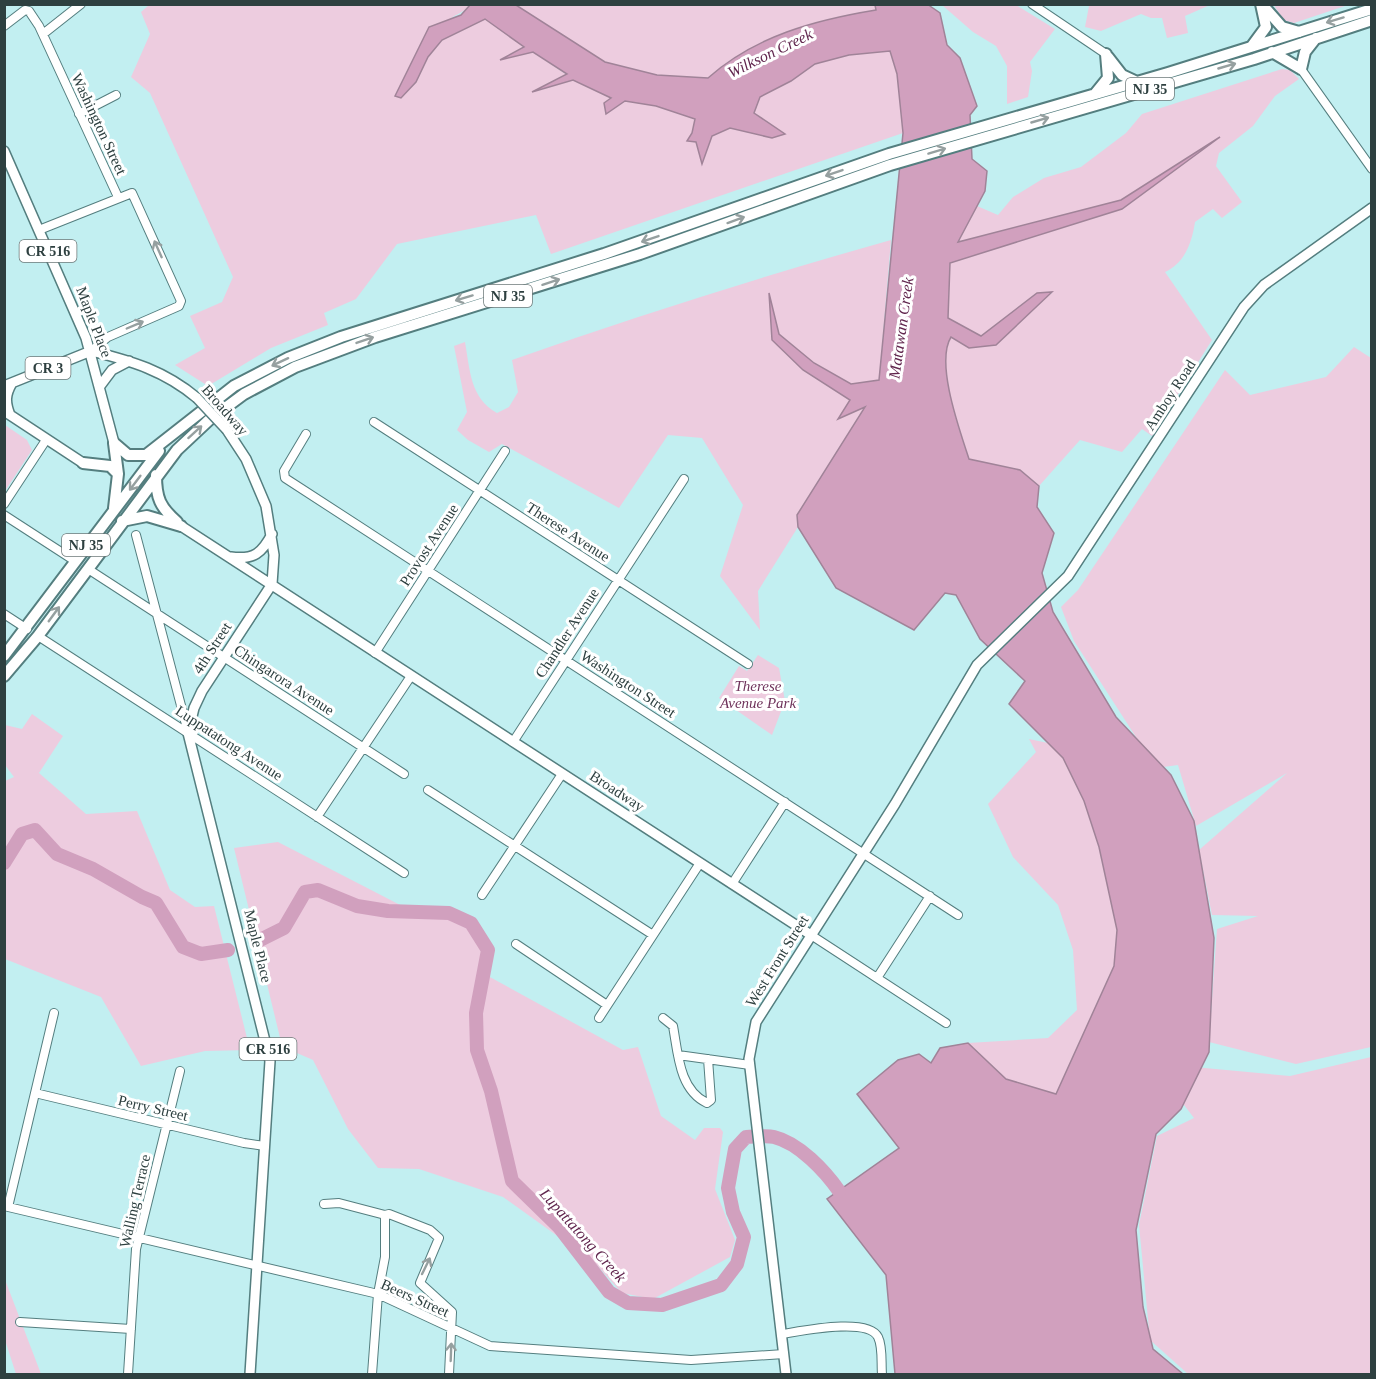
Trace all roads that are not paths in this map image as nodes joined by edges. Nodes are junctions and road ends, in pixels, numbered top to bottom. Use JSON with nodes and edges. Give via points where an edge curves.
{"nodes":[{"id":1,"x":81,"y":4,"type":"edge"},
{"id":2,"x":1032,"y":4,"type":"edge"},
{"id":3,"x":1262,"y":4,"type":"edge"},
{"id":4,"x":1371,"y":9,"type":"edge"},
{"id":5,"x":1371,"y":20,"type":"edge"},
{"id":6,"x":4,"y":26,"type":"edge"},
{"id":7,"x":1300,"y":32,"type":"junction"},
{"id":8,"x":44,"y":34,"type":"junction"},
{"id":9,"x":1316,"y":38,"type":"junction"},
{"id":10,"x":1250,"y":47,"type":"junction"},
{"id":11,"x":1272,"y":52,"type":"junction"},
{"id":12,"x":1106,"y":54,"type":"junction"},
{"id":13,"x":1301,"y":69,"type":"junction"},
{"id":14,"x":1137,"y":82,"type":"junction"},
{"id":15,"x":1095,"y":94,"type":"junction"},
{"id":16,"x":116,"y":95,"type":"dead end"},
{"id":17,"x":79,"y":114,"type":"junction"},
{"id":18,"x":983,"y":131,"type":"junction"},
{"id":19,"x":4,"y":151,"type":"edge"},
{"id":20,"x":889,"y":160,"type":"junction"},
{"id":21,"x":1371,"y":169,"type":"edge"},
{"id":22,"x":118,"y":198,"type":"junction"},
{"id":23,"x":1371,"y":208,"type":"edge"},
{"id":24,"x":39,"y":230,"type":"junction"},
{"id":25,"x":91,"y":351,"type":"junction"},
{"id":26,"x":129,"y":360,"type":"junction"},
{"id":27,"x":8,"y":384,"type":"edge"},
{"id":28,"x":100,"y":386,"type":"junction"},
{"id":29,"x":7,"y":413,"type":"edge"},
{"id":30,"x":375,"y":422,"type":"dead end"},
{"id":31,"x":306,"y":434,"type":"dead end"},
{"id":32,"x":171,"y":437,"type":"junction"},
{"id":33,"x":46,"y":440,"type":"junction"},
{"id":34,"x":114,"y":443,"type":"junction"},
{"id":35,"x":504,"y":451,"type":"dead end"},
{"id":36,"x":83,"y":463,"type":"joint"},
{"id":37,"x":118,"y":474,"type":"junction"},
{"id":38,"x":156,"y":476,"type":"junction"},
{"id":39,"x":684,"y":479,"type":"dead end"},
{"id":40,"x":480,"y":491,"type":"junction"},
{"id":41,"x":4,"y":504,"type":"edge"},
{"id":42,"x":114,"y":508,"type":"junction"},
{"id":43,"x":4,"y":515,"type":"edge"},
{"id":44,"x":122,"y":521,"type":"junction"},
{"id":45,"x":181,"y":526,"type":"junction"},
{"id":46,"x":273,"y":532,"type":"junction"},
{"id":47,"x":136,"y":535,"type":"dead end"},
{"id":48,"x":229,"y":557,"type":"junction"},
{"id":49,"x":75,"y":561,"type":"junction"},
{"id":50,"x":88,"y":569,"type":"junction"},
{"id":51,"x":428,"y":571,"type":"junction"},
{"id":52,"x":618,"y":580,"type":"junction"},
{"id":53,"x":272,"y":584,"type":"junction"},
{"id":54,"x":4,"y":614,"type":"edge"},
{"id":55,"x":158,"y":615,"type":"junction"},
{"id":56,"x":1020,"y":623,"type":"joint"},
{"id":57,"x":27,"y":629,"type":"junction"},
{"id":58,"x":38,"y":636,"type":"junction"},
{"id":59,"x":375,"y":653,"type":"junction"},
{"id":60,"x":4,"y":656,"type":"edge"},
{"id":61,"x":224,"y":657,"type":"junction"},
{"id":62,"x":566,"y":660,"type":"junction"},
{"id":63,"x":748,"y":664,"type":"dead end"},
{"id":64,"x":4,"y":676,"type":"edge"},
{"id":65,"x":411,"y":676,"type":"junction"},
{"id":66,"x":188,"y":733,"type":"junction"},
{"id":67,"x":513,"y":742,"type":"junction"},
{"id":68,"x":364,"y":748,"type":"junction"},
{"id":69,"x":404,"y":774,"type":"dead end"},
{"id":70,"x":562,"y":774,"type":"junction"},
{"id":71,"x":428,"y":790,"type":"dead end"},
{"id":72,"x":785,"y":802,"type":"junction"},
{"id":73,"x":317,"y":817,"type":"junction"},
{"id":74,"x":514,"y":846,"type":"junction"},
{"id":75,"x":864,"y":853,"type":"junction"},
{"id":76,"x":700,"y":863,"type":"junction"},
{"id":77,"x":405,"y":873,"type":"dead end"},
{"id":78,"x":732,"y":884,"type":"junction"},
{"id":79,"x":482,"y":895,"type":"dead end"},
{"id":80,"x":930,"y":896,"type":"junction"},
{"id":81,"x":958,"y":915,"type":"dead end"},
{"id":82,"x":653,"y":934,"type":"junction"},
{"id":83,"x":811,"y":935,"type":"junction"},
{"id":84,"x":516,"y":944,"type":"dead end"},
{"id":85,"x":877,"y":978,"type":"junction"},
{"id":86,"x":607,"y":1005,"type":"junction"},
{"id":87,"x":54,"y":1013,"type":"dead end"},
{"id":88,"x":599,"y":1018,"type":"dead end"},
{"id":89,"x":663,"y":1018,"type":"dead end"},
{"id":90,"x":946,"y":1023,"type":"dead end"},
{"id":91,"x":678,"y":1055,"type":"junction"},
{"id":92,"x":708,"y":1059,"type":"junction"},
{"id":93,"x":750,"y":1065,"type":"junction"},
{"id":94,"x":180,"y":1071,"type":"dead end"},
{"id":95,"x":35,"y":1093,"type":"junction"},
{"id":96,"x":166,"y":1125,"type":"junction"},
{"id":97,"x":265,"y":1146,"type":"junction"},
{"id":98,"x":324,"y":1204,"type":"dead end"},
{"id":99,"x":6,"y":1206,"type":"edge"},
{"id":100,"x":385,"y":1215,"type":"junction"},
{"id":101,"x":138,"y":1238,"type":"junction"},
{"id":102,"x":257,"y":1266,"type":"junction"},
{"id":103,"x":378,"y":1294,"type":"junction"},
{"id":104,"x":20,"y":1322,"type":"dead end"},
{"id":105,"x":131,"y":1329,"type":"junction"},
{"id":106,"x":452,"y":1330,"type":"junction"},
{"id":107,"x":782,"y":1334,"type":"junction"},
{"id":108,"x":784,"y":1354,"type":"junction"},
{"id":109,"x":128,"y":1374,"type":"edge"},
{"id":110,"x":250,"y":1374,"type":"edge"},
{"id":111,"x":372,"y":1374,"type":"edge"},
{"id":112,"x":449,"y":1374,"type":"edge"},
{"id":113,"x":786,"y":1374,"type":"edge"},
{"id":114,"x":882,"y":1374,"type":"edge"}],
"edges":[{"from":1,"to":8,"type":"street"},
{"from":2,"to":12,"type":"street"},
{"from":3,"to":7,"type":"highway","via":[[1277,24]]},
{"from":3,"to":10,"type":"highway","via":[[1266,27]]},
{"from":4,"to":7,"type":"highway","number":"NJ 35","one_way":true},
{"from":5,"to":9,"type":"highway","number":"NJ 35"},
{"from":6,"to":8,"type":"street","name":"Washington Street","via":[[29,11]]},
{"from":7,"to":10,"type":"highway","number":"NJ 35"},
{"from":8,"to":17,"type":"street","name":"Washington Street"},
{"from":9,"to":11,"type":"highway","number":"NJ 35"},
{"from":9,"to":13,"type":"highway","via":[[1305,52]]},
{"from":10,"to":14,"type":"highway","number":"NJ 35"},
{"from":11,"to":13,"type":"highway"},
{"from":18,"to":11,"type":"highway","number":"NJ 35","one_way":true},
{"from":12,"to":14,"type":"highway","via":[[1122,75]]},
{"from":12,"to":15,"type":"highway","via":[[1108,78]]},
{"from":13,"to":21,"type":"street"},
{"from":14,"to":15,"type":"highway","number":"NJ 35"},
{"from":15,"to":18,"type":"highway","number":"NJ 35"},
{"from":16,"to":17,"type":"street"},
{"from":17,"to":22,"type":"street","name":"Washington Street"},
{"from":18,"to":20,"type":"highway","number":"NJ 35"},
{"from":19,"to":24,"type":"main road","name":"Maple Place","number":"CR 516"},
{"from":20,"to":32,"type":"highway","number":"NJ 35","one_way":true,"via":[[312,348],[234,386]]},
{"from":38,"to":20,"type":"highway","number":"NJ 35","one_way":true,"via":[[188,438],[221,410],[265,382],[315,358],[640,254]]},
{"from":22,"to":24,"type":"street"},
{"from":25,"to":22,"type":"street","name":"Washington Street","one_way":true,"via":[[108,337],[181,303],[135,195]]},
{"from":23,"to":56,"type":"main road","name":"Amboy Road","via":[[1264,285],[1248,302],[1068,576]]},
{"from":24,"to":25,"type":"main road","name":"Maple Place","number":"CR 516"},
{"from":25,"to":26,"type":"main road","name":"Broadway"},
{"from":25,"to":27,"type":"main road","number":"CR 3"},
{"from":25,"to":28,"type":"main road","name":"Maple Place"},
{"from":26,"to":28,"type":"main road","via":[[112,370]]},
{"from":26,"to":46,"type":"main road","name":"Broadway","bridge":true,"via":[[160,372],[197,398],[227,430],[258,483]]},
{"from":27,"to":29,"type":"main road"},
{"from":28,"to":34,"type":"main road","name":"Maple Place"},
{"from":29,"to":33,"type":"main road"},
{"from":30,"to":40,"type":"street","name":"Therese Avenue"},
{"from":31,"to":51,"type":"street","name":"Washington Street","via":[[283,475]]},
{"from":32,"to":34,"type":"highway","via":[[142,457],[128,455]]},
{"from":32,"to":42,"type":"highway","number":"NJ 35","one_way":true},
{"from":33,"to":36,"type":"main road"},
{"from":33,"to":41,"type":"street"},
{"from":34,"to":37,"type":"highway"},
{"from":35,"to":40,"type":"street","name":"Provost Avenue"},
{"from":36,"to":37,"type":"highway","via":[[110,466]]},
{"from":37,"to":42,"type":"highway"},
{"from":38,"to":44,"type":"highway","number":"NJ 35"},
{"from":38,"to":45,"type":"highway","via":[[156,497],[162,510]]},
{"from":39,"to":52,"type":"street","name":"Chandler Avenue"},
{"from":40,"to":51,"type":"street","name":"Provost Avenue"},
{"from":40,"to":52,"type":"street","name":"Therese Avenue"},
{"from":42,"to":49,"type":"highway","number":"NJ 35"},
{"from":43,"to":49,"type":"street"},
{"from":44,"to":45,"type":"highway","via":[[147,516]]},
{"from":44,"to":50,"type":"highway","number":"NJ 35"},
{"from":45,"to":48,"type":"main road","name":"Broadway"},
{"from":46,"to":48,"type":"main road","via":[[256,555]]},
{"from":46,"to":53,"type":"main road","name":"Broadway"},
{"from":47,"to":55,"type":"street","name":"Maple Place"},
{"from":48,"to":53,"type":"main road","name":"Broadway"},
{"from":49,"to":57,"type":"highway","number":"NJ 35"},
{"from":50,"to":55,"type":"street","name":"Chingarora Avenue"},
{"from":58,"to":50,"type":"highway","number":"NJ 35","one_way":true},
{"from":51,"to":59,"type":"street","name":"Provost Avenue"},
{"from":51,"to":62,"type":"street","name":"Washington Street"},
{"from":52,"to":62,"type":"street","name":"Chandler Avenue"},
{"from":52,"to":63,"type":"street","name":"Therese Avenue"},
{"from":53,"to":59,"type":"main road","name":"Broadway"},
{"from":53,"to":61,"type":"main road","name":"4th Street"},
{"from":54,"to":57,"type":"street"},
{"from":55,"to":61,"type":"street","name":"Chingarora Avenue"},
{"from":55,"to":66,"type":"street","name":"Maple Place"},
{"from":56,"to":75,"type":"main road","name":"West Front Street","via":[[984,657]]},
{"from":57,"to":60,"type":"highway","number":"NJ 35"},
{"from":58,"to":64,"type":"highway","number":"NJ 35"},
{"from":58,"to":66,"type":"street","name":"Luppatatong Avenue"},
{"from":59,"to":65,"type":"main road","name":"Broadway"},
{"from":61,"to":66,"type":"main road","name":"4th Street","via":[[194,708]]},
{"from":61,"to":68,"type":"street","name":"Chingarora Avenue"},
{"from":62,"to":67,"type":"street","name":"Chandler Avenue"},
{"from":62,"to":72,"type":"street","name":"Washington Street"},
{"from":65,"to":67,"type":"main road","name":"Broadway"},
{"from":65,"to":68,"type":"street"},
{"from":66,"to":73,"type":"street","name":"Luppatatong Avenue"},
{"from":66,"to":97,"type":"main road","name":"Maple Place","number":"CR 516","via":[[269,1055]]},
{"from":67,"to":70,"type":"main road","name":"Broadway"},
{"from":68,"to":69,"type":"street","name":"Chingarora Avenue"},
{"from":68,"to":73,"type":"street"},
{"from":70,"to":74,"type":"street"},
{"from":70,"to":76,"type":"main road","name":"Broadway"},
{"from":71,"to":74,"type":"street"},
{"from":72,"to":75,"type":"street","name":"Washington Street"},
{"from":72,"to":78,"type":"street"},
{"from":73,"to":77,"type":"street","name":"Luppatatong Avenue"},
{"from":74,"to":79,"type":"street"},
{"from":74,"to":82,"type":"street"},
{"from":75,"to":80,"type":"street","name":"Washington Street"},
{"from":75,"to":83,"type":"main road","name":"West Front Street"},
{"from":76,"to":78,"type":"main road","name":"Broadway"},
{"from":76,"to":82,"type":"street"},
{"from":78,"to":83,"type":"main road","name":"Broadway"},
{"from":80,"to":81,"type":"street","name":"Washington Street"},
{"from":80,"to":85,"type":"street"},
{"from":82,"to":86,"type":"street"},
{"from":83,"to":85,"type":"street","name":"Broadway"},
{"from":83,"to":93,"type":"main road","name":"West Front Street","via":[[756,1022],[750,1043]]},
{"from":84,"to":86,"type":"street"},
{"from":85,"to":90,"type":"street","name":"Broadway"},
{"from":86,"to":88,"type":"street"},
{"from":87,"to":95,"type":"street"},
{"from":89,"to":91,"type":"street","via":[[673,1026]]},
{"from":91,"to":92,"type":"street"},
{"from":91,"to":92,"type":"street","via":[[687,1086],[707,1103],[711,1100]]},
{"from":92,"to":93,"type":"street"},
{"from":93,"to":107,"type":"main road","name":"West Front Street"},
{"from":94,"to":96,"type":"street","name":"Walling Terrace"},
{"from":95,"to":96,"type":"street","name":"Perry Street"},
{"from":95,"to":99,"type":"street"},
{"from":96,"to":97,"type":"street","name":"Perry Street"},
{"from":96,"to":101,"type":"street","name":"Walling Terrace"},
{"from":97,"to":102,"type":"main road","name":"Maple Place","number":"CR 516"},
{"from":98,"to":100,"type":"street","via":[[339,1203]]},
{"from":99,"to":101,"type":"street","name":"Beers Street"},
{"from":100,"to":103,"type":"street","via":[[386,1257]]},
{"from":106,"to":100,"type":"street","one_way":true,"via":[[452,1312],[420,1283],[439,1238],[400,1216]]},
{"from":101,"to":102,"type":"street","name":"Beers Street"},
{"from":101,"to":105,"type":"street","name":"Walling Terrace"},
{"from":102,"to":103,"type":"street","name":"Beers Street"},
{"from":102,"to":110,"type":"main road","name":"Maple Place","number":"CR 516"},
{"from":103,"to":106,"type":"street","name":"Beers Street"},
{"from":103,"to":111,"type":"street"},
{"from":104,"to":105,"type":"street"},
{"from":105,"to":109,"type":"street","name":"Walling Terrace"},
{"from":106,"to":108,"type":"street","name":"Beers Street","via":[[481,1344],[507,1348],[691,1360]]},
{"from":112,"to":106,"type":"street","one_way":true},
{"from":107,"to":108,"type":"main road","name":"West Front Street"},
{"from":107,"to":114,"type":"street","via":[[867,1327],[880,1343]]},
{"from":108,"to":113,"type":"main road","name":"West Front Street"}]}
